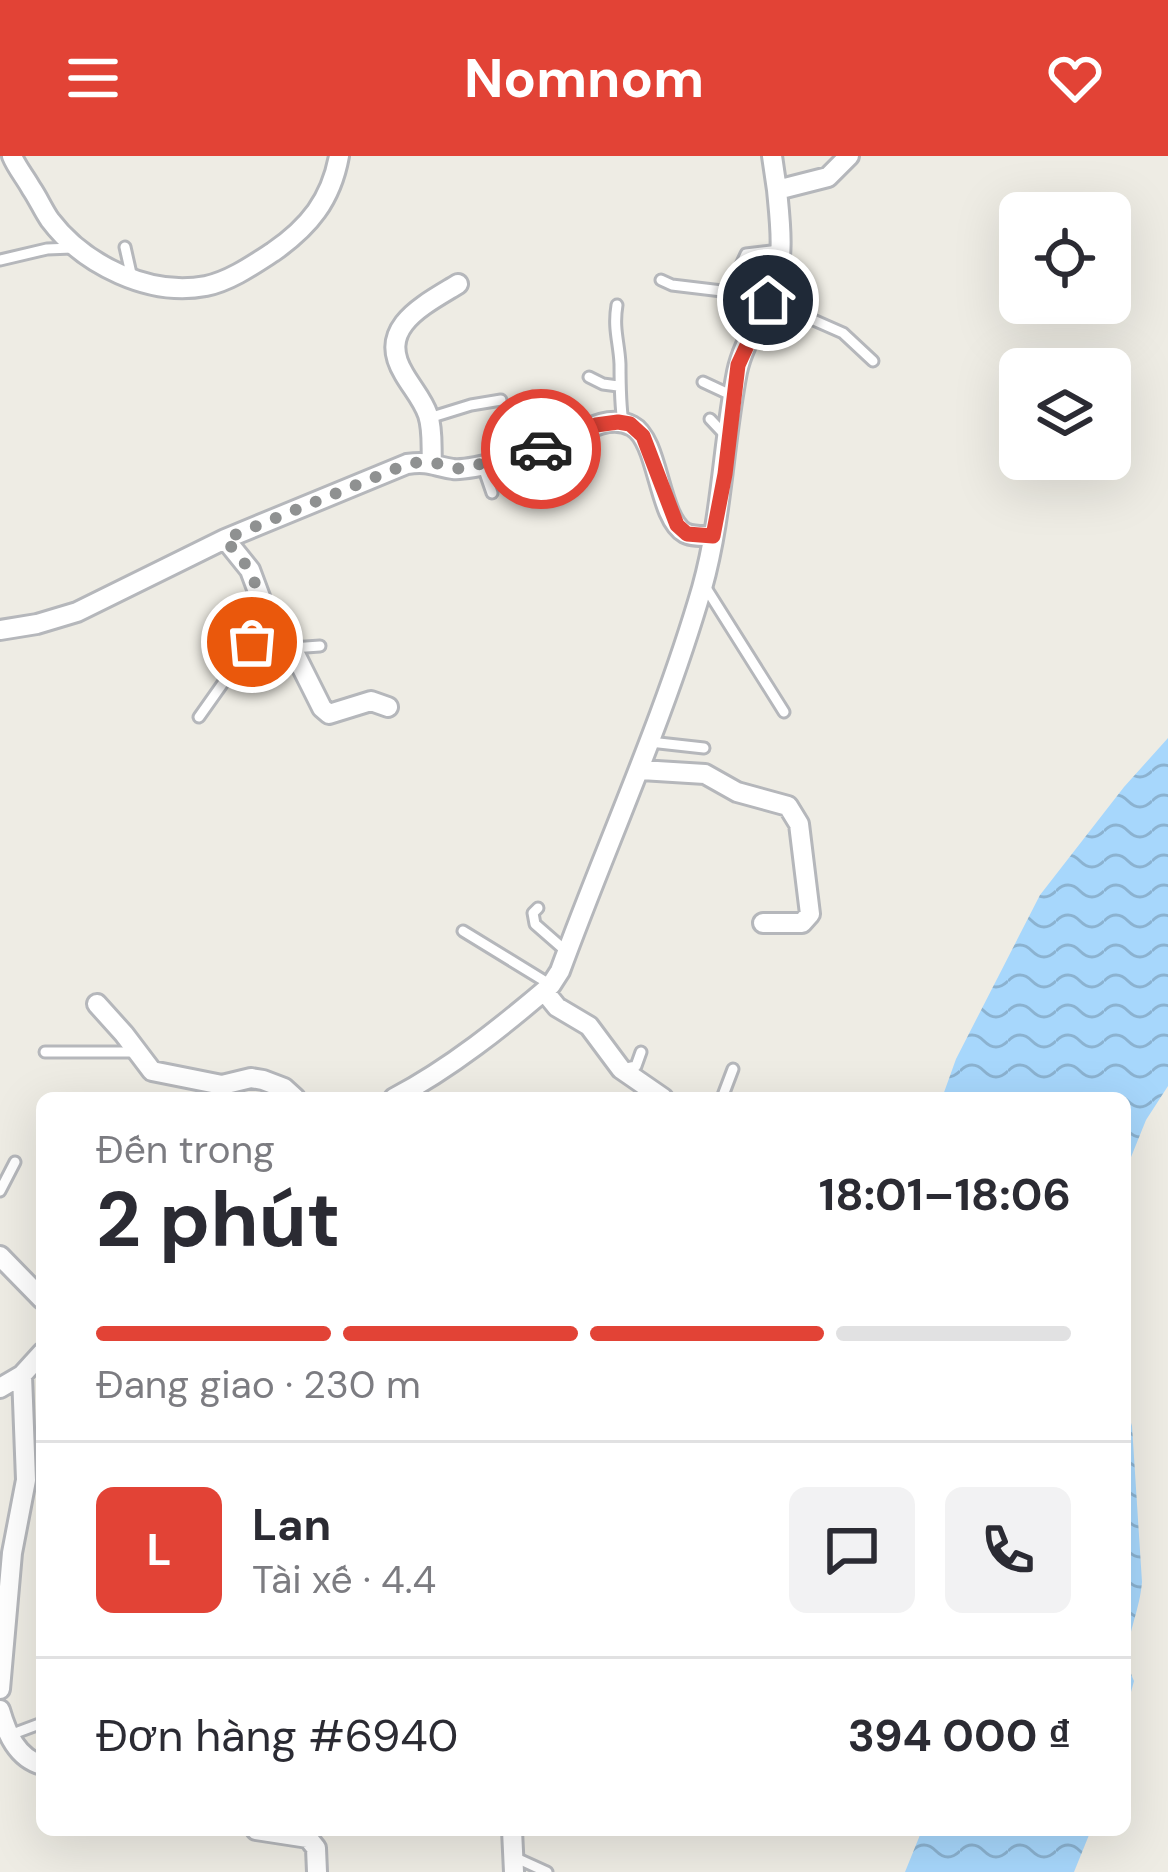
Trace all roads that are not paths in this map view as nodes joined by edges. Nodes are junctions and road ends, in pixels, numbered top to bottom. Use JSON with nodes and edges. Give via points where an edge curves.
{"nodes":[{"id":1,"x":12,"y":156,"type":"edge"},
{"id":2,"x":339,"y":156,"type":"edge"},
{"id":3,"x":772,"y":156,"type":"edge"},
{"id":4,"x":849,"y":156,"type":"edge"},
{"id":5,"x":777,"y":190,"type":"junction"},
{"id":6,"x":125,"y":247,"type":"dead end"},
{"id":7,"x":77,"y":248,"type":"junction"},
{"id":8,"x":780,"y":250,"type":"junction"},
{"id":9,"x":0,"y":260,"type":"edge"},
{"id":10,"x":132,"y":278,"type":"junction"},
{"id":11,"x":661,"y":280,"type":"dead end"},
{"id":12,"x":458,"y":284,"type":"dead end"},
{"id":13,"x":768,"y":300,"type":"junction"},
{"id":14,"x":617,"y":305,"type":"dead end"},
{"id":15,"x":873,"y":361,"type":"dead end"},
{"id":16,"x":589,"y":377,"type":"dead end"},
{"id":17,"x":703,"y":382,"type":"dead end"},
{"id":18,"x":618,"y":386,"type":"junction"},
{"id":19,"x":733,"y":396,"type":"junction"},
{"id":20,"x":501,"y":400,"type":"dead end"},
{"id":21,"x":429,"y":418,"type":"junction"},
{"id":22,"x":710,"y":419,"type":"dead end"},
{"id":23,"x":623,"y":423,"type":"junction"},
{"id":24,"x":729,"y":439,"type":"junction"},
{"id":25,"x":432,"y":462,"type":"junction"},
{"id":26,"x":482,"y":464,"type":"junction"},
{"id":27,"x":492,"y":493,"type":"dead end"},
{"id":28,"x":713,"y":536,"type":"junction"},
{"id":29,"x":225,"y":539,"type":"junction"},
{"id":30,"x":703,"y":584,"type":"junction"},
{"id":31,"x":266,"y":613,"type":"junction"},
{"id":32,"x":0,"y":630,"type":"edge"},
{"id":33,"x":320,"y":646,"type":"dead end"},
{"id":34,"x":292,"y":648,"type":"junction"},
{"id":35,"x":388,"y":707,"type":"dead end"},
{"id":36,"x":784,"y":712,"type":"dead end"},
{"id":37,"x":199,"y":717,"type":"dead end"},
{"id":38,"x":650,"y":742,"type":"junction"},
{"id":39,"x":704,"y":748,"type":"dead end"},
{"id":40,"x":641,"y":770,"type":"junction"},
{"id":41,"x":538,"y":908,"type":"dead end"},
{"id":42,"x":763,"y":923,"type":"dead end"},
{"id":43,"x":464,"y":931,"type":"dead end"},
{"id":44,"x":567,"y":952,"type":"junction"},
{"id":45,"x":548,"y":988,"type":"junction"},
{"id":46,"x":97,"y":1004,"type":"dead end"},
{"id":47,"x":45,"y":1052,"type":"dead end"},
{"id":48,"x":138,"y":1052,"type":"junction"},
{"id":49,"x":641,"y":1052,"type":"dead end"},
{"id":50,"x":621,"y":1069,"type":"junction"},
{"id":51,"x":734,"y":1069,"type":"dead end"},
{"id":52,"x":289,"y":1092,"type":"edge"},
{"id":53,"x":404,"y":1092,"type":"edge"},
{"id":54,"x":654,"y":1092,"type":"edge"},
{"id":55,"x":724,"y":1092,"type":"edge"},
{"id":56,"x":15,"y":1162,"type":"dead end"},
{"id":57,"x":0,"y":1191,"type":"edge"},
{"id":58,"x":0,"y":1256,"type":"edge"},
{"id":59,"x":36,"y":1293,"type":"edge"},
{"id":60,"x":36,"y":1360,"type":"edge"},
{"id":61,"x":22,"y":1375,"type":"junction"},
{"id":62,"x":0,"y":1388,"type":"edge"},
{"id":63,"x":33,"y":1500,"type":"edge"},
{"id":64,"x":5,"y":1563,"type":"edge"},
{"id":65,"x":2,"y":1638,"type":"edge"},
{"id":66,"x":0,"y":1689,"type":"edge"},
{"id":67,"x":0,"y":1711,"type":"edge"},
{"id":68,"x":36,"y":1727,"type":"edge"},
{"id":69,"x":7,"y":1740,"type":"edge"},
{"id":70,"x":36,"y":1763,"type":"edge"},
{"id":71,"x":295,"y":1836,"type":"edge"},
{"id":72,"x":514,"y":1865,"type":"edge"},
{"id":73,"x":316,"y":1872,"type":"edge"},
{"id":74,"x":547,"y":1872,"type":"edge"}],
"edges":[{"from":1,"to":7,"type":"street"},
{"from":2,"to":10,"type":"street","via":[[308,225],[260,260],[205,286]]},
{"from":3,"to":5,"type":"street"},
{"from":4,"to":5,"type":"street","via":[[828,177]]},
{"from":5,"to":8,"type":"street"},
{"from":6,"to":10,"type":"lane"},
{"from":7,"to":9,"type":"lane"},
{"from":7,"to":10,"type":"street"},
{"from":8,"to":11,"type":"lane","via":[[746,254],[722,291]]},
{"from":8,"to":13,"type":"street"},
{"from":12,"to":21,"type":"street","via":[[410,317],[393,342]]},
{"from":13,"to":15,"type":"lane","via":[[843,333]]},
{"from":13,"to":19,"type":"street"},
{"from":14,"to":18,"type":"lane"},
{"from":16,"to":18,"type":"lane"},
{"from":17,"to":19,"type":"lane"},
{"from":18,"to":23,"type":"lane"},
{"from":19,"to":24,"type":"street"},
{"from":20,"to":21,"type":"lane"},
{"from":21,"to":25,"type":"street"},
{"from":22,"to":24,"type":"lane"},
{"from":23,"to":26,"type":"street"},
{"from":23,"to":28,"type":"street","via":[[643,436],[677,525]]},
{"from":24,"to":28,"type":"street"},
{"from":25,"to":26,"type":"street","via":[[455,469]]},
{"from":25,"to":29,"type":"street","via":[[407,464]]},
{"from":26,"to":27,"type":"lane"},
{"from":28,"to":30,"type":"street"},
{"from":29,"to":31,"type":"street","via":[[250,570]]},
{"from":29,"to":32,"type":"street","via":[[77,612]]},
{"from":30,"to":36,"type":"lane"},
{"from":30,"to":38,"type":"street"},
{"from":31,"to":34,"type":"street"},
{"from":31,"to":37,"type":"lane"},
{"from":33,"to":34,"type":"lane"},
{"from":34,"to":35,"type":"street","via":[[325,712],[371,700]]},
{"from":38,"to":39,"type":"lane"},
{"from":38,"to":40,"type":"street"},
{"from":40,"to":42,"type":"street","via":[[704,774],[792,811],[808,919]]},
{"from":40,"to":44,"type":"street"},
{"from":41,"to":44,"type":"lane","via":[[536,924]]},
{"from":43,"to":45,"type":"lane"},
{"from":44,"to":45,"type":"street"},
{"from":45,"to":50,"type":"street","via":[[557,1007],[589,1026]]},
{"from":45,"to":53,"type":"street"},
{"from":46,"to":48,"type":"street"},
{"from":47,"to":48,"type":"lane"},
{"from":48,"to":52,"type":"street","via":[[152,1071],[222,1085],[251,1078]]},
{"from":49,"to":50,"type":"lane","via":[[636,1066]]},
{"from":50,"to":54,"type":"street"},
{"from":51,"to":55,"type":"lane"},
{"from":56,"to":57,"type":"lane"},
{"from":58,"to":59,"type":"street"},
{"from":60,"to":61,"type":"street"},
{"from":61,"to":62,"type":"street"},
{"from":61,"to":63,"type":"street"},
{"from":63,"to":64,"type":"street"},
{"from":64,"to":65,"type":"street"},
{"from":65,"to":66,"type":"street"},
{"from":67,"to":69,"type":"street"},
{"from":68,"to":69,"type":"lane"},
{"from":69,"to":70,"type":"street"},
{"from":71,"to":73,"type":"street","via":[[316,1849]]},
{"from":72,"to":74,"type":"lane"}]}
